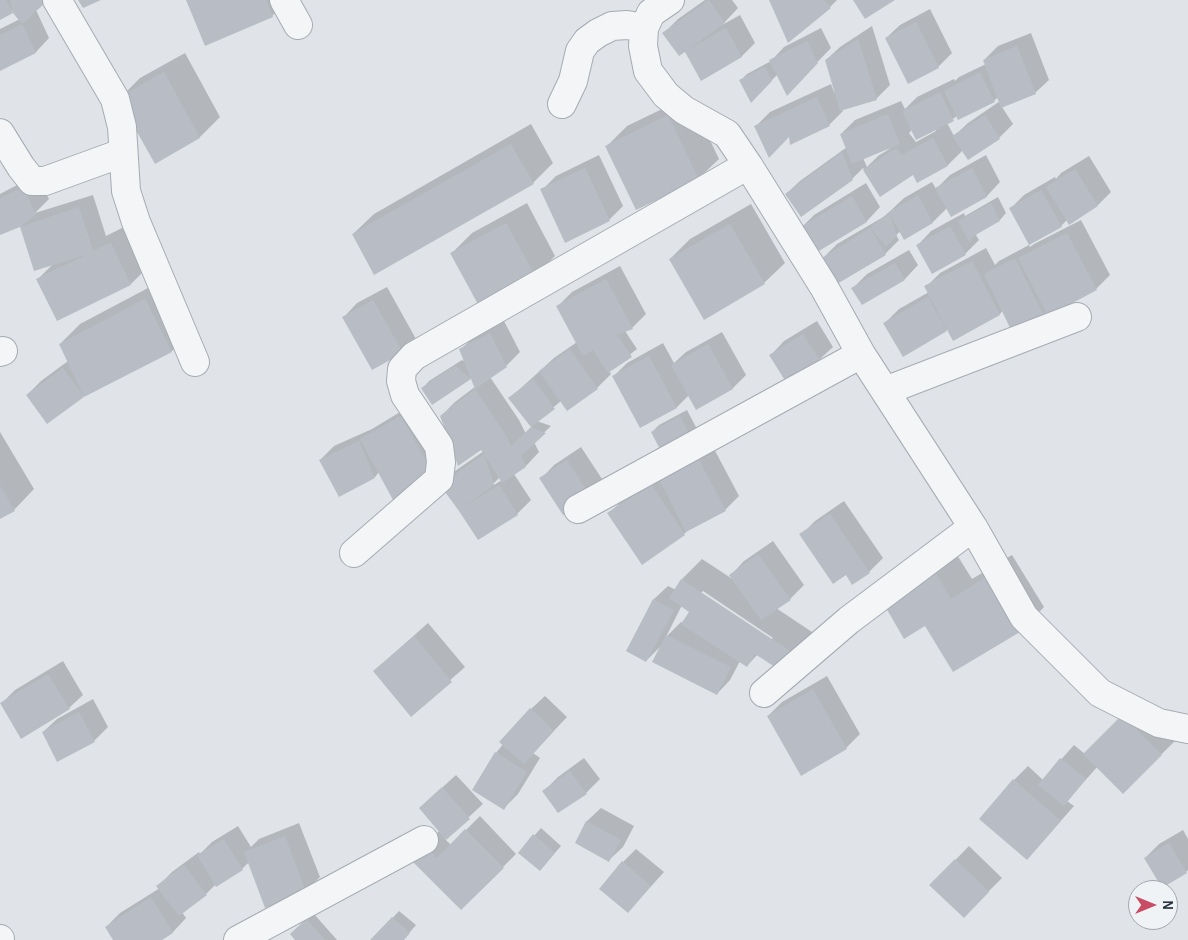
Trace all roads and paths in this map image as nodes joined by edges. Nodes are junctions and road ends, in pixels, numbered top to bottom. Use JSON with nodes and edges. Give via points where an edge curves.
{"nodes":[{"id":1,"x":57,"y":0,"type":"edge"},
{"id":2,"x":284,"y":0,"type":"edge"},
{"id":3,"x":670,"y":0,"type":"edge"},
{"id":4,"x":298,"y":25,"type":"dead end"},
{"id":5,"x":644,"y":28,"type":"junction"},
{"id":6,"x":562,"y":104,"type":"dead end"},
{"id":7,"x":0,"y":133,"type":"edge"},
{"id":8,"x":122,"y":153,"type":"junction"},
{"id":9,"x":748,"y":165,"type":"junction"},
{"id":10,"x":1077,"y":317,"type":"dead end"},
{"id":11,"x":861,"y":354,"type":"junction"},
{"id":12,"x":195,"y":362,"type":"dead end"},
{"id":13,"x":885,"y":391,"type":"junction"},
{"id":14,"x":578,"y":509,"type":"dead end"},
{"id":15,"x":973,"y":527,"type":"junction"},
{"id":16,"x":354,"y":553,"type":"dead end"},
{"id":17,"x":764,"y":693,"type":"dead end"},
{"id":18,"x":1188,"y":729,"type":"edge"},
{"id":19,"x":424,"y":840,"type":"dead end"},
{"id":20,"x":238,"y":940,"type":"edge"}],
"edges":[{"from":1,"to":8,"type":"street","via":[[115,99],[122,127]]},
{"from":2,"to":4,"type":"street"},
{"from":3,"to":5,"type":"street","via":[[651,13]]},
{"from":5,"to":6,"type":"street","via":[[612,26],[587,41],[580,51],[573,81]]},
{"from":5,"to":9,"type":"street","via":[[643,46],[648,70],[666,95],[684,110],[727,134]]},
{"from":7,"to":8,"type":"street","via":[[32,181],[45,181]]},
{"from":8,"to":12,"type":"street","via":[[126,191],[136,222]]},
{"from":9,"to":11,"type":"street","via":[[824,287]]},
{"from":9,"to":16,"type":"street","via":[[414,356],[402,368],[400,381],[405,395],[439,446],[439,479]]},
{"from":10,"to":13,"type":"street"},
{"from":11,"to":13,"type":"street"},
{"from":11,"to":14,"type":"street"},
{"from":13,"to":15,"type":"street"},
{"from":15,"to":17,"type":"street","via":[[850,620]]},
{"from":15,"to":18,"type":"street","via":[[1024,617],[1100,693],[1159,723]]},
{"from":19,"to":20,"type":"street"}]}
